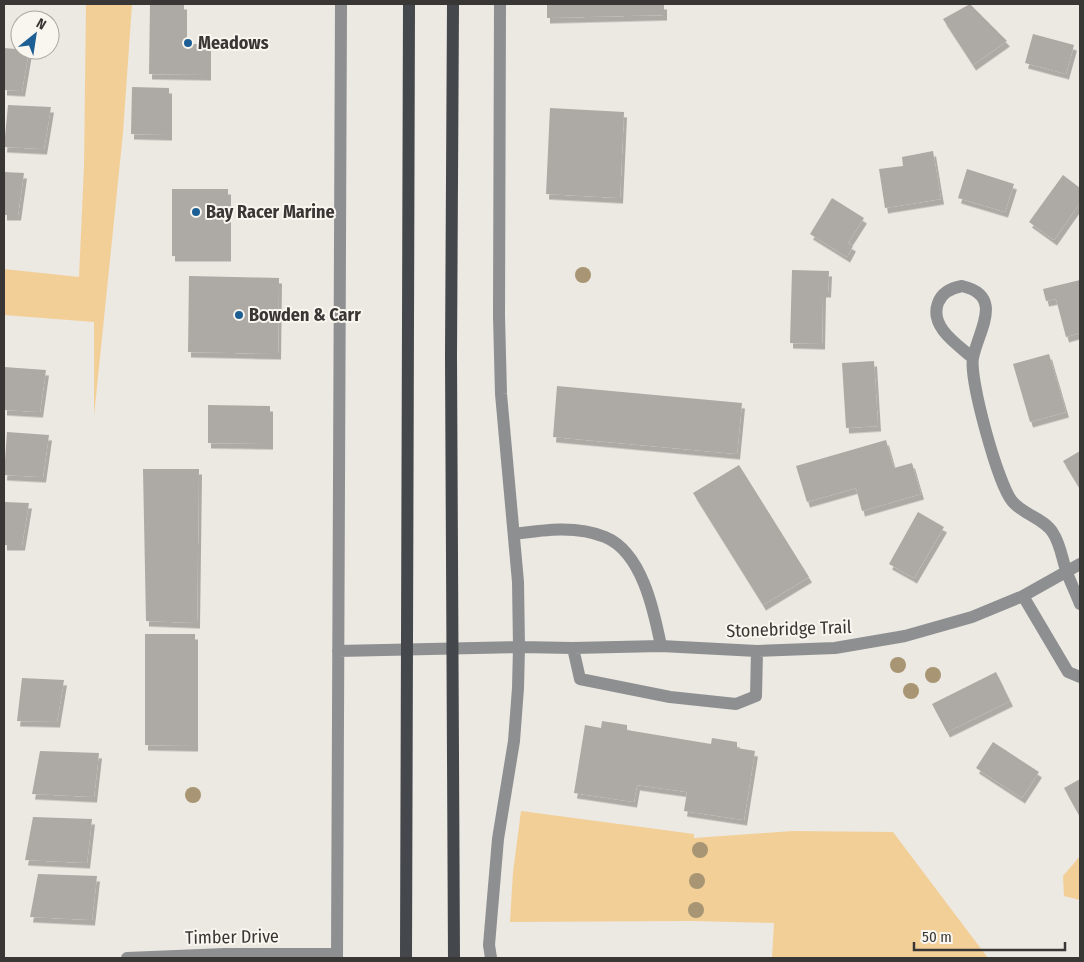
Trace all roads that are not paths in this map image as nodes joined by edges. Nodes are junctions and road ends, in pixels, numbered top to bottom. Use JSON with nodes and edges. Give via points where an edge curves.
{"nodes":[{"id":1,"x":341,"y":4,"type":"edge"},
{"id":2,"x":409,"y":4,"type":"edge"},
{"id":3,"x":453,"y":4,"type":"edge"},
{"id":4,"x":500,"y":4,"type":"edge"},
{"id":5,"x":973,"y":358,"type":"junction"},
{"id":6,"x":514,"y":534,"type":"junction"},
{"id":7,"x":1080,"y":564,"type":"edge"},
{"id":8,"x":1067,"y":572,"type":"junction"},
{"id":9,"x":1023,"y":596,"type":"junction"},
{"id":10,"x":1080,"y":604,"type":"edge"},
{"id":11,"x":660,"y":646,"type":"junction"},
{"id":12,"x":519,"y":647,"type":"junction"},
{"id":13,"x":453,"y":648,"type":"junction"},
{"id":14,"x":573,"y":648,"type":"junction"},
{"id":15,"x":407,"y":650,"type":"junction"},
{"id":16,"x":338,"y":651,"type":"junction"},
{"id":17,"x":757,"y":651,"type":"junction"},
{"id":18,"x":1080,"y":677,"type":"edge"},
{"id":19,"x":337,"y":956,"type":"edge"},
{"id":20,"x":127,"y":958,"type":"edge"},
{"id":21,"x":406,"y":958,"type":"edge"},
{"id":22,"x":454,"y":958,"type":"edge"},
{"id":23,"x":491,"y":958,"type":"edge"}],
"edges":[{"from":1,"to":16,"type":"street"},
{"from":2,"to":15,"type":"main road"},
{"from":3,"to":13,"type":"main road"},
{"from":4,"to":6,"type":"street","via":[[501,384]]},
{"from":5,"to":5,"type":"street","via":[[986,324],[985,302],[970,288],[953,287],[939,299],[936,318],[946,334]]},
{"from":5,"to":8,"type":"street","via":[[973,379],[1003,486],[1021,510],[1052,531]]},
{"from":6,"to":11,"type":"street","via":[[548,529],[578,530],[614,541],[635,566],[645,587],[654,608]]},
{"from":6,"to":12,"type":"street"},
{"from":7,"to":8,"type":"street","name":"Stonebridge Trail"},
{"from":8,"to":9,"type":"street","name":"Stonebridge Trail"},
{"from":8,"to":10,"type":"street"},
{"from":9,"to":17,"type":"street","name":"Stonebridge Trail","via":[[972,617],[896,638],[835,648]]},
{"from":9,"to":18,"type":"street","via":[[1068,672]]},
{"from":11,"to":14,"type":"street","name":"Stonebridge Trail"},
{"from":11,"to":17,"type":"street","name":"Stonebridge Trail"},
{"from":12,"to":13,"type":"street","name":"Stonebridge Trail"},
{"from":12,"to":14,"type":"street","name":"Stonebridge Trail"},
{"from":12,"to":23,"type":"street","via":[[514,741],[498,839],[489,945]]},
{"from":13,"to":15,"type":"street","name":"Stonebridge Trail"},
{"from":13,"to":22,"type":"main road"},
{"from":14,"to":17,"type":"street","via":[[580,678],[670,697],[736,704],[756,696]]},
{"from":15,"to":16,"type":"street","name":"Stonebridge Trail"},
{"from":15,"to":21,"type":"main road"},
{"from":16,"to":19,"type":"street"},
{"from":19,"to":20,"type":"street","name":"Timber Drive","via":[[225,954]]}]}
